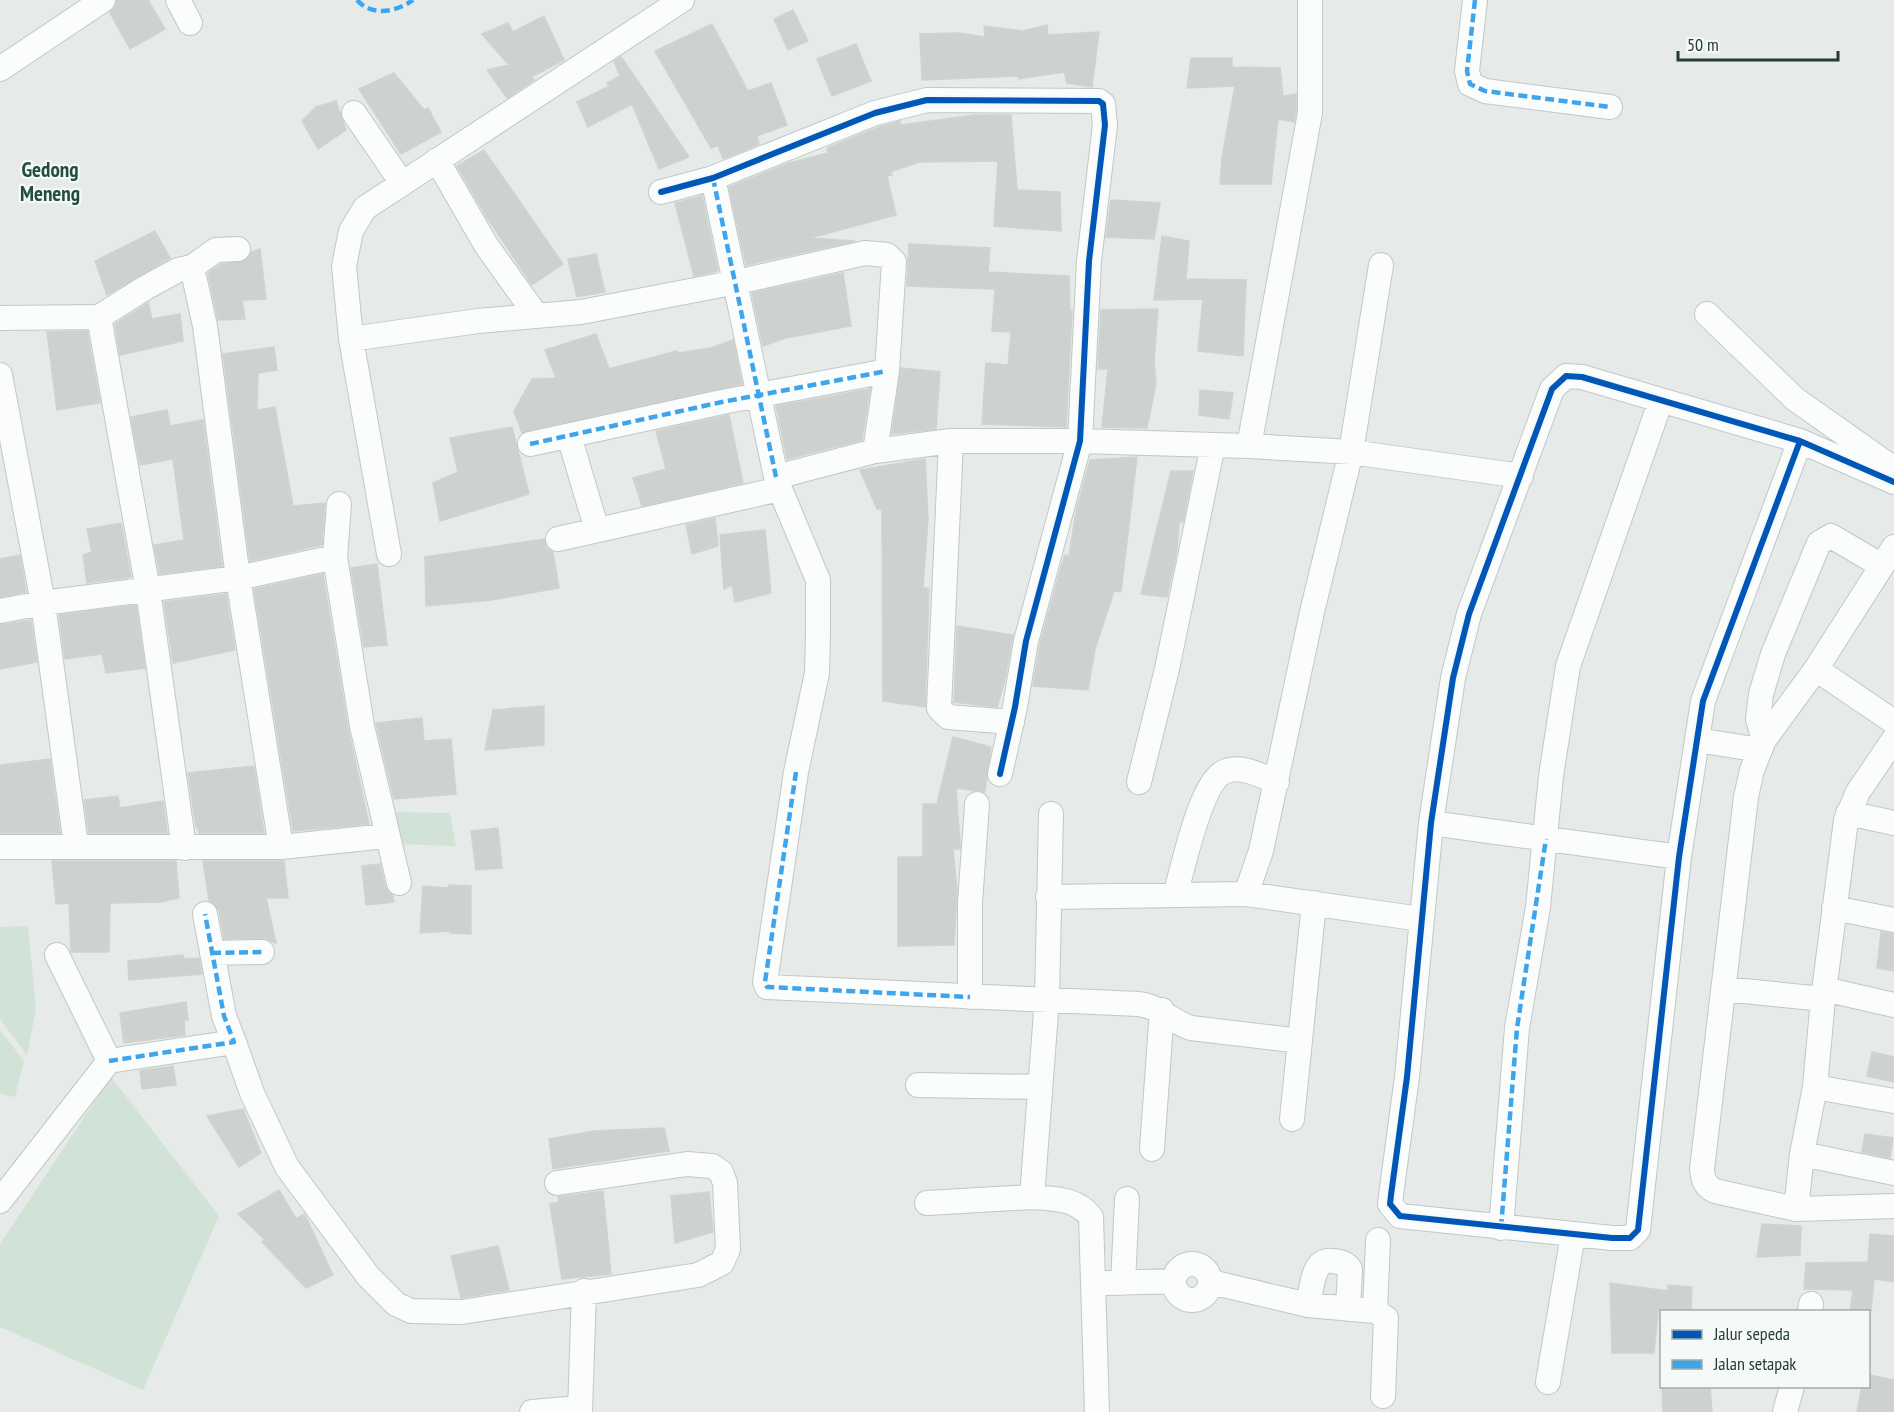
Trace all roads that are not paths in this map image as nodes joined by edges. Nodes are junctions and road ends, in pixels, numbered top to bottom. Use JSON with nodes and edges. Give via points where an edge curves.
{"nodes":[{"id":1,"x":103,"y":0,"type":"edge"},
{"id":2,"x":178,"y":0,"type":"edge"},
{"id":3,"x":682,"y":0,"type":"edge"},
{"id":4,"x":1310,"y":0,"type":"edge"},
{"id":5,"x":1475,"y":0,"type":"edge"},
{"id":6,"x":190,"y":23,"type":"dead end"},
{"id":7,"x":0,"y":69,"type":"edge"},
{"id":8,"x":1610,"y":107,"type":"dead end"},
{"id":9,"x":354,"y":113,"type":"dead end"},
{"id":10,"x":437,"y":160,"type":"junction"},
{"id":11,"x":713,"y":178,"type":"junction"},
{"id":12,"x":402,"y":183,"type":"junction"},
{"id":13,"x":661,"y":192,"type":"dead end"},
{"id":14,"x":238,"y":249,"type":"dead end"},
{"id":15,"x":1381,"y":265,"type":"dead end"},
{"id":16,"x":192,"y":267,"type":"junction"},
{"id":17,"x":737,"y":282,"type":"junction"},
{"id":18,"x":1707,"y":314,"type":"dead end"},
{"id":19,"x":536,"y":315,"type":"junction"},
{"id":20,"x":99,"y":317,"type":"junction"},
{"id":21,"x":0,"y":318,"type":"edge"},
{"id":22,"x":351,"y":339,"type":"junction"},
{"id":23,"x":887,"y":371,"type":"junction"},
{"id":24,"x":0,"y":375,"type":"edge"},
{"id":25,"x":759,"y":394,"type":"junction"},
{"id":26,"x":1661,"y":400,"type":"junction"},
{"id":27,"x":569,"y":436,"type":"junction"},
{"id":28,"x":951,"y":441,"type":"junction"},
{"id":29,"x":1080,"y":441,"type":"junction"},
{"id":30,"x":1800,"y":441,"type":"junction"},
{"id":31,"x":530,"y":444,"type":"dead end"},
{"id":32,"x":1213,"y":445,"type":"junction"},
{"id":33,"x":1249,"y":446,"type":"junction"},
{"id":34,"x":875,"y":451,"type":"junction"},
{"id":35,"x":1351,"y":452,"type":"junction"},
{"id":36,"x":1894,"y":469,"type":"edge"},
{"id":37,"x":1521,"y":476,"type":"junction"},
{"id":38,"x":1894,"y":482,"type":"edge"},
{"id":39,"x":778,"y":483,"type":"junction"},
{"id":40,"x":339,"y":504,"type":"dead end"},
{"id":41,"x":597,"y":530,"type":"junction"},
{"id":42,"x":558,"y":539,"type":"dead end"},
{"id":43,"x":389,"y":554,"type":"dead end"},
{"id":44,"x":335,"y":557,"type":"junction"},
{"id":45,"x":1888,"y":557,"type":"edge"},
{"id":46,"x":238,"y":578,"type":"junction"},
{"id":47,"x":148,"y":590,"type":"junction"},
{"id":48,"x":43,"y":603,"type":"junction"},
{"id":49,"x":0,"y":611,"type":"edge"},
{"id":50,"x":1816,"y":669,"type":"junction"},
{"id":51,"x":1012,"y":722,"type":"junction"},
{"id":52,"x":1894,"y":722,"type":"edge"},
{"id":53,"x":1894,"y":739,"type":"edge"},
{"id":54,"x":1697,"y":740,"type":"junction"},
{"id":55,"x":1762,"y":745,"type":"junction"},
{"id":56,"x":1000,"y":774,"type":"dead end"},
{"id":57,"x":1139,"y":782,"type":"dead end"},
{"id":58,"x":1277,"y":782,"type":"junction"},
{"id":59,"x":977,"y":804,"type":"dead end"},
{"id":60,"x":1848,"y":813,"type":"junction"},
{"id":61,"x":1051,"y":814,"type":"dead end"},
{"id":62,"x":1894,"y":823,"type":"edge"},
{"id":63,"x":1431,"y":824,"type":"junction"},
{"id":64,"x":386,"y":836,"type":"junction"},
{"id":65,"x":1546,"y":839,"type":"junction"},
{"id":66,"x":75,"y":845,"type":"junction"},
{"id":67,"x":0,"y":847,"type":"edge"},
{"id":68,"x":184,"y":848,"type":"junction"},
{"id":69,"x":281,"y":848,"type":"junction"},
{"id":70,"x":1679,"y":857,"type":"junction"},
{"id":71,"x":399,"y":883,"type":"dead end"},
{"id":72,"x":1246,"y":894,"type":"junction"},
{"id":73,"x":1175,"y":895,"type":"junction"},
{"id":74,"x":1048,"y":897,"type":"junction"},
{"id":75,"x":1314,"y":903,"type":"junction"},
{"id":76,"x":1834,"y":908,"type":"junction"},
{"id":77,"x":205,"y":914,"type":"dead end"},
{"id":78,"x":1420,"y":919,"type":"junction"},
{"id":79,"x":1894,"y":920,"type":"edge"},
{"id":80,"x":262,"y":952,"type":"dead end"},
{"id":81,"x":212,"y":953,"type":"junction"},
{"id":82,"x":57,"y":955,"type":"dead end"},
{"id":83,"x":1724,"y":988,"type":"junction"},
{"id":84,"x":1824,"y":994,"type":"junction"},
{"id":85,"x":970,"y":997,"type":"junction"},
{"id":86,"x":1047,"y":999,"type":"junction"},
{"id":87,"x":1894,"y":1005,"type":"edge"},
{"id":88,"x":1162,"y":1010,"type":"junction"},
{"id":89,"x":1300,"y":1041,"type":"junction"},
{"id":90,"x":234,"y":1042,"type":"junction"},
{"id":91,"x":109,"y":1061,"type":"junction"},
{"id":92,"x":918,"y":1084,"type":"dead end"},
{"id":93,"x":1040,"y":1087,"type":"junction"},
{"id":94,"x":1815,"y":1087,"type":"junction"},
{"id":95,"x":1894,"y":1101,"type":"edge"},
{"id":96,"x":1292,"y":1119,"type":"dead end"},
{"id":97,"x":1152,"y":1149,"type":"dead end"},
{"id":98,"x":1802,"y":1154,"type":"junction"},
{"id":99,"x":1894,"y":1173,"type":"edge"},
{"id":100,"x":557,"y":1183,"type":"dead end"},
{"id":101,"x":1032,"y":1197,"type":"junction"},
{"id":102,"x":1127,"y":1199,"type":"dead end"},
{"id":103,"x":0,"y":1200,"type":"edge"},
{"id":104,"x":927,"y":1203,"type":"dead end"},
{"id":105,"x":1894,"y":1206,"type":"edge"},
{"id":106,"x":1796,"y":1209,"type":"junction"},
{"id":107,"x":1501,"y":1228,"type":"junction"},
{"id":108,"x":1573,"y":1235,"type":"junction"},
{"id":109,"x":1378,"y":1240,"type":"dead end"},
{"id":110,"x":1123,"y":1283,"type":"junction"},
{"id":111,"x":1095,"y":1284,"type":"junction"},
{"id":112,"x":584,"y":1291,"type":"junction"},
{"id":113,"x":1308,"y":1305,"type":"junction"},
{"id":114,"x":1348,"y":1309,"type":"junction"},
{"id":115,"x":1376,"y":1311,"type":"junction"},
{"id":116,"x":1548,"y":1382,"type":"dead end"},
{"id":117,"x":1791,"y":1388,"type":"edge"},
{"id":118,"x":1383,"y":1396,"type":"dead end"},
{"id":119,"x":580,"y":1410,"type":"edge"},
{"id":120,"x":532,"y":1412,"type":"edge"},
{"id":121,"x":1098,"y":1412,"type":"edge"},
{"id":122,"x":1785,"y":1412,"type":"edge"}],
"edges":[{"from":1,"to":7,"type":"street"},
{"from":2,"to":6,"type":"street"},
{"from":3,"to":10,"type":"street"},
{"from":4,"to":33,"type":"street","via":[[1310,112]]},
{"from":5,"to":8,"type":"street","via":[[1467,71],[1470,84],[1485,91]]},
{"from":9,"to":12,"type":"street"},
{"from":10,"to":12,"type":"street"},
{"from":10,"to":19,"type":"street","via":[[486,245]]},
{"from":11,"to":13,"type":"street"},
{"from":11,"to":17,"type":"street"},
{"from":11,"to":29,"type":"street","via":[[875,113],[927,100],[1103,104],[1105,125],[1089,261]]},
{"from":12,"to":22,"type":"street","via":[[365,208],[351,231],[344,266]]},
{"from":14,"to":16,"type":"street","via":[[216,250]]},
{"from":15,"to":35,"type":"street"},
{"from":16,"to":20,"type":"street","via":[[178,270]]},
{"from":16,"to":46,"type":"street","via":[[205,326]]},
{"from":17,"to":19,"type":"street","via":[[581,312]]},
{"from":17,"to":23,"type":"street","via":[[865,254],[887,255],[894,262]]},
{"from":17,"to":25,"type":"street"},
{"from":18,"to":36,"type":"street","via":[[1795,399]]},
{"from":19,"to":22,"type":"street"},
{"from":20,"to":21,"type":"street"},
{"from":20,"to":47,"type":"street"},
{"from":22,"to":43,"type":"street"},
{"from":23,"to":25,"type":"street"},
{"from":23,"to":34,"type":"street"},
{"from":24,"to":48,"type":"street"},
{"from":25,"to":27,"type":"street"},
{"from":25,"to":39,"type":"street"},
{"from":26,"to":30,"type":"street"},
{"from":26,"to":37,"type":"street","via":[[1577,375],[1560,378],[1552,389]]},
{"from":26,"to":65,"type":"street","via":[[1568,666]]},
{"from":27,"to":31,"type":"street"},
{"from":27,"to":41,"type":"street"},
{"from":28,"to":29,"type":"street"},
{"from":28,"to":34,"type":"street"},
{"from":28,"to":51,"type":"street","via":[[939,708],[948,717]]},
{"from":29,"to":32,"type":"street"},
{"from":29,"to":51,"type":"street","via":[[1026,641]]},
{"from":30,"to":38,"type":"street"},
{"from":30,"to":54,"type":"street","via":[[1704,701]]},
{"from":32,"to":33,"type":"street"},
{"from":32,"to":57,"type":"street","via":[[1167,669]]},
{"from":33,"to":35,"type":"street"},
{"from":34,"to":39,"type":"street"},
{"from":35,"to":37,"type":"street"},
{"from":35,"to":58,"type":"street","via":[[1312,612]]},
{"from":37,"to":63,"type":"street","via":[[1461,643]]},
{"from":39,"to":41,"type":"street"},
{"from":39,"to":85,"type":"street","via":[[818,580],[817,673],[796,772],[765,982],[776,990],[806,988]]},
{"from":40,"to":44,"type":"street"},
{"from":41,"to":42,"type":"street"},
{"from":44,"to":46,"type":"street"},
{"from":44,"to":64,"type":"street","via":[[362,726]]},
{"from":45,"to":50,"type":"street"},
{"from":45,"to":55,"type":"street","via":[[1831,536],[1819,543],[1773,654],[1761,694],[1758,719]]},
{"from":46,"to":47,"type":"street"},
{"from":46,"to":69,"type":"street"},
{"from":47,"to":48,"type":"street"},
{"from":47,"to":68,"type":"street"},
{"from":48,"to":49,"type":"street"},
{"from":48,"to":66,"type":"street"},
{"from":50,"to":52,"type":"street"},
{"from":50,"to":55,"type":"street"},
{"from":51,"to":56,"type":"street"},
{"from":53,"to":60,"type":"street"},
{"from":54,"to":55,"type":"street"},
{"from":54,"to":70,"type":"street"},
{"from":55,"to":83,"type":"street","via":[[1746,797]]},
{"from":58,"to":72,"type":"street"},
{"from":58,"to":73,"type":"street","via":[[1245,770],[1223,772],[1217,778],[1205,797]]},
{"from":59,"to":85,"type":"street","via":[[970,903]]},
{"from":60,"to":62,"type":"street"},
{"from":60,"to":76,"type":"street"},
{"from":61,"to":74,"type":"street"},
{"from":63,"to":65,"type":"street"},
{"from":63,"to":78,"type":"street"},
{"from":64,"to":69,"type":"street"},
{"from":64,"to":71,"type":"street"},
{"from":65,"to":70,"type":"street"},
{"from":65,"to":107,"type":"street","via":[[1517,1029]]},
{"from":66,"to":67,"type":"street"},
{"from":66,"to":68,"type":"street"},
{"from":68,"to":69,"type":"street"},
{"from":70,"to":108,"type":"street","via":[[1638,1230],[1625,1239]]},
{"from":72,"to":73,"type":"street"},
{"from":72,"to":75,"type":"street"},
{"from":73,"to":74,"type":"street"},
{"from":74,"to":86,"type":"street"},
{"from":75,"to":78,"type":"street"},
{"from":75,"to":89,"type":"street"},
{"from":76,"to":79,"type":"street"},
{"from":76,"to":84,"type":"street"},
{"from":77,"to":81,"type":"street"},
{"from":78,"to":107,"type":"street","via":[[1407,1077],[1390,1204],[1400,1216],[1413,1219]]},
{"from":80,"to":81,"type":"street"},
{"from":81,"to":90,"type":"street","via":[[224,1016]]},
{"from":82,"to":91,"type":"street"},
{"from":83,"to":84,"type":"street"},
{"from":83,"to":106,"type":"street","via":[[1703,1179],[1715,1191]]},
{"from":84,"to":87,"type":"street"},
{"from":84,"to":94,"type":"street"},
{"from":85,"to":86,"type":"street"},
{"from":86,"to":88,"type":"street","via":[[1144,1004]]},
{"from":86,"to":93,"type":"street"},
{"from":88,"to":89,"type":"street","via":[[1191,1028]]},
{"from":88,"to":97,"type":"street"},
{"from":89,"to":96,"type":"street"},
{"from":90,"to":91,"type":"street"},
{"from":90,"to":112,"type":"street","via":[[252,1093],[287,1167],[368,1276],[396,1304],[411,1311],[462,1312]]},
{"from":91,"to":103,"type":"street"},
{"from":92,"to":93,"type":"street"},
{"from":93,"to":101,"type":"street"},
{"from":94,"to":95,"type":"street"},
{"from":94,"to":98,"type":"street"},
{"from":98,"to":99,"type":"street"},
{"from":98,"to":106,"type":"street"},
{"from":100,"to":112,"type":"street","via":[[700,1163],[722,1172],[725,1183],[728,1250],[722,1263],[698,1275]]},
{"from":101,"to":104,"type":"street"},
{"from":101,"to":111,"type":"street","via":[[1071,1201],[1091,1217]]},
{"from":102,"to":110,"type":"street"},
{"from":105,"to":106,"type":"street"},
{"from":107,"to":108,"type":"street"},
{"from":108,"to":116,"type":"street"},
{"from":109,"to":115,"type":"street"},
{"from":110,"to":111,"type":"street"},
{"from":110,"to":113,"type":"street","via":[[1174,1281],[1180,1269],[1193,1264],[1206,1269],[1210,1282]]},
{"from":111,"to":121,"type":"street"},
{"from":112,"to":119,"type":"street"},
{"from":113,"to":114,"type":"street"},
{"from":113,"to":114,"type":"street","via":[[1317,1269],[1326,1260],[1343,1263],[1350,1269]]},
{"from":114,"to":115,"type":"street"},
{"from":115,"to":118,"type":"street","via":[[1386,1318]]},
{"from":117,"to":122,"type":"street"},
{"from":119,"to":120,"type":"street"}]}
